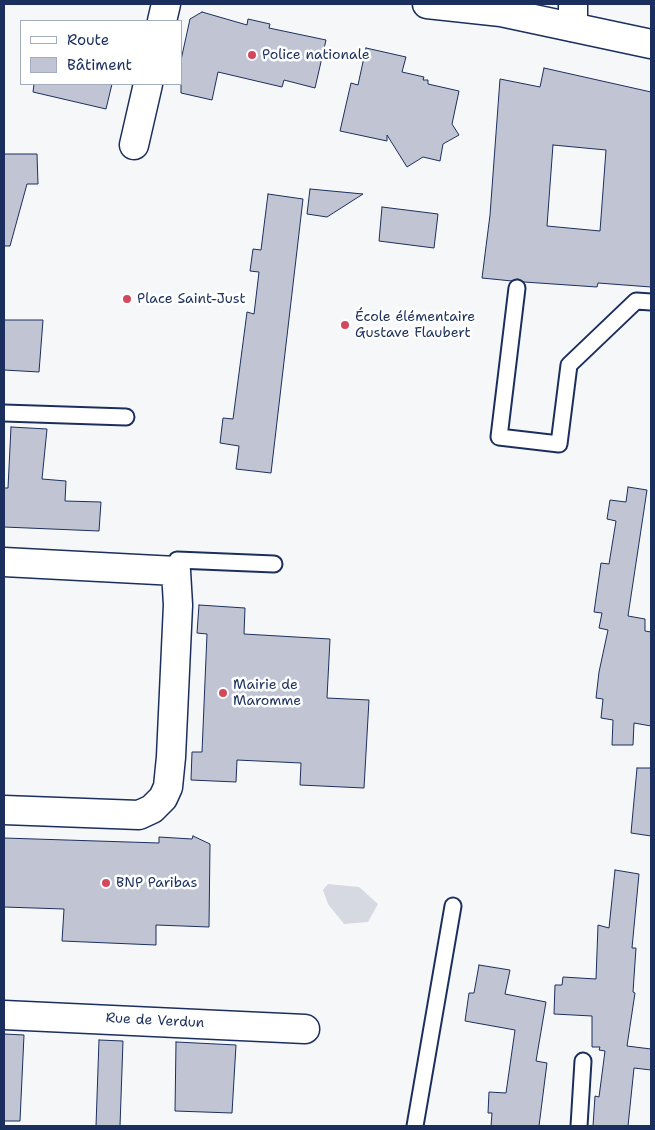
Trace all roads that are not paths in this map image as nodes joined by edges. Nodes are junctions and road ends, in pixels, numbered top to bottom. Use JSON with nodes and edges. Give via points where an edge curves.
{"nodes":[{"id":1,"x":166,"y":4,"type":"edge"},
{"id":2,"x":427,"y":4,"type":"edge"},
{"id":3,"x":573,"y":16,"type":"edge"},
{"id":4,"x":162,"y":20,"type":"edge"},
{"id":5,"x":651,"y":44,"type":"edge"},
{"id":6,"x":148,"y":85,"type":"edge"},
{"id":7,"x":134,"y":145,"type":"dead end"},
{"id":8,"x":517,"y":288,"type":"dead end"},
{"id":9,"x":651,"y":302,"type":"edge"},
{"id":10,"x":4,"y":414,"type":"edge"},
{"id":11,"x":126,"y":417,"type":"dead end"},
{"id":12,"x":177,"y":560,"type":"dead end"},
{"id":13,"x":4,"y":562,"type":"edge"},
{"id":14,"x":274,"y":564,"type":"dead end"},
{"id":15,"x":4,"y":810,"type":"edge"},
{"id":16,"x":453,"y":906,"type":"dead end"},
{"id":17,"x":4,"y":1015,"type":"edge"},
{"id":18,"x":305,"y":1028,"type":"dead end"},
{"id":19,"x":583,"y":1061,"type":"dead end"},
{"id":20,"x":415,"y":1126,"type":"edge"},
{"id":21,"x":579,"y":1126,"type":"edge"}],
"edges":[{"from":1,"to":4,"type":"street"},
{"from":2,"to":3,"type":"street"},
{"from":3,"to":5,"type":"street"},
{"from":6,"to":7,"type":"street"},
{"from":8,"to":9,"type":"lane","via":[[500,436],[558,444],[569,365],[636,301]]},
{"from":10,"to":11,"type":"lane"},
{"from":12,"to":14,"type":"lane"},
{"from":13,"to":15,"type":"street","via":[[176,570],[178,605],[171,757],[168,787],[163,798],[152,809],[139,815]]},
{"from":16,"to":20,"type":"lane"},
{"from":17,"to":18,"type":"street","name":"Rue de Verdun"},
{"from":19,"to":21,"type":"lane"}]}
